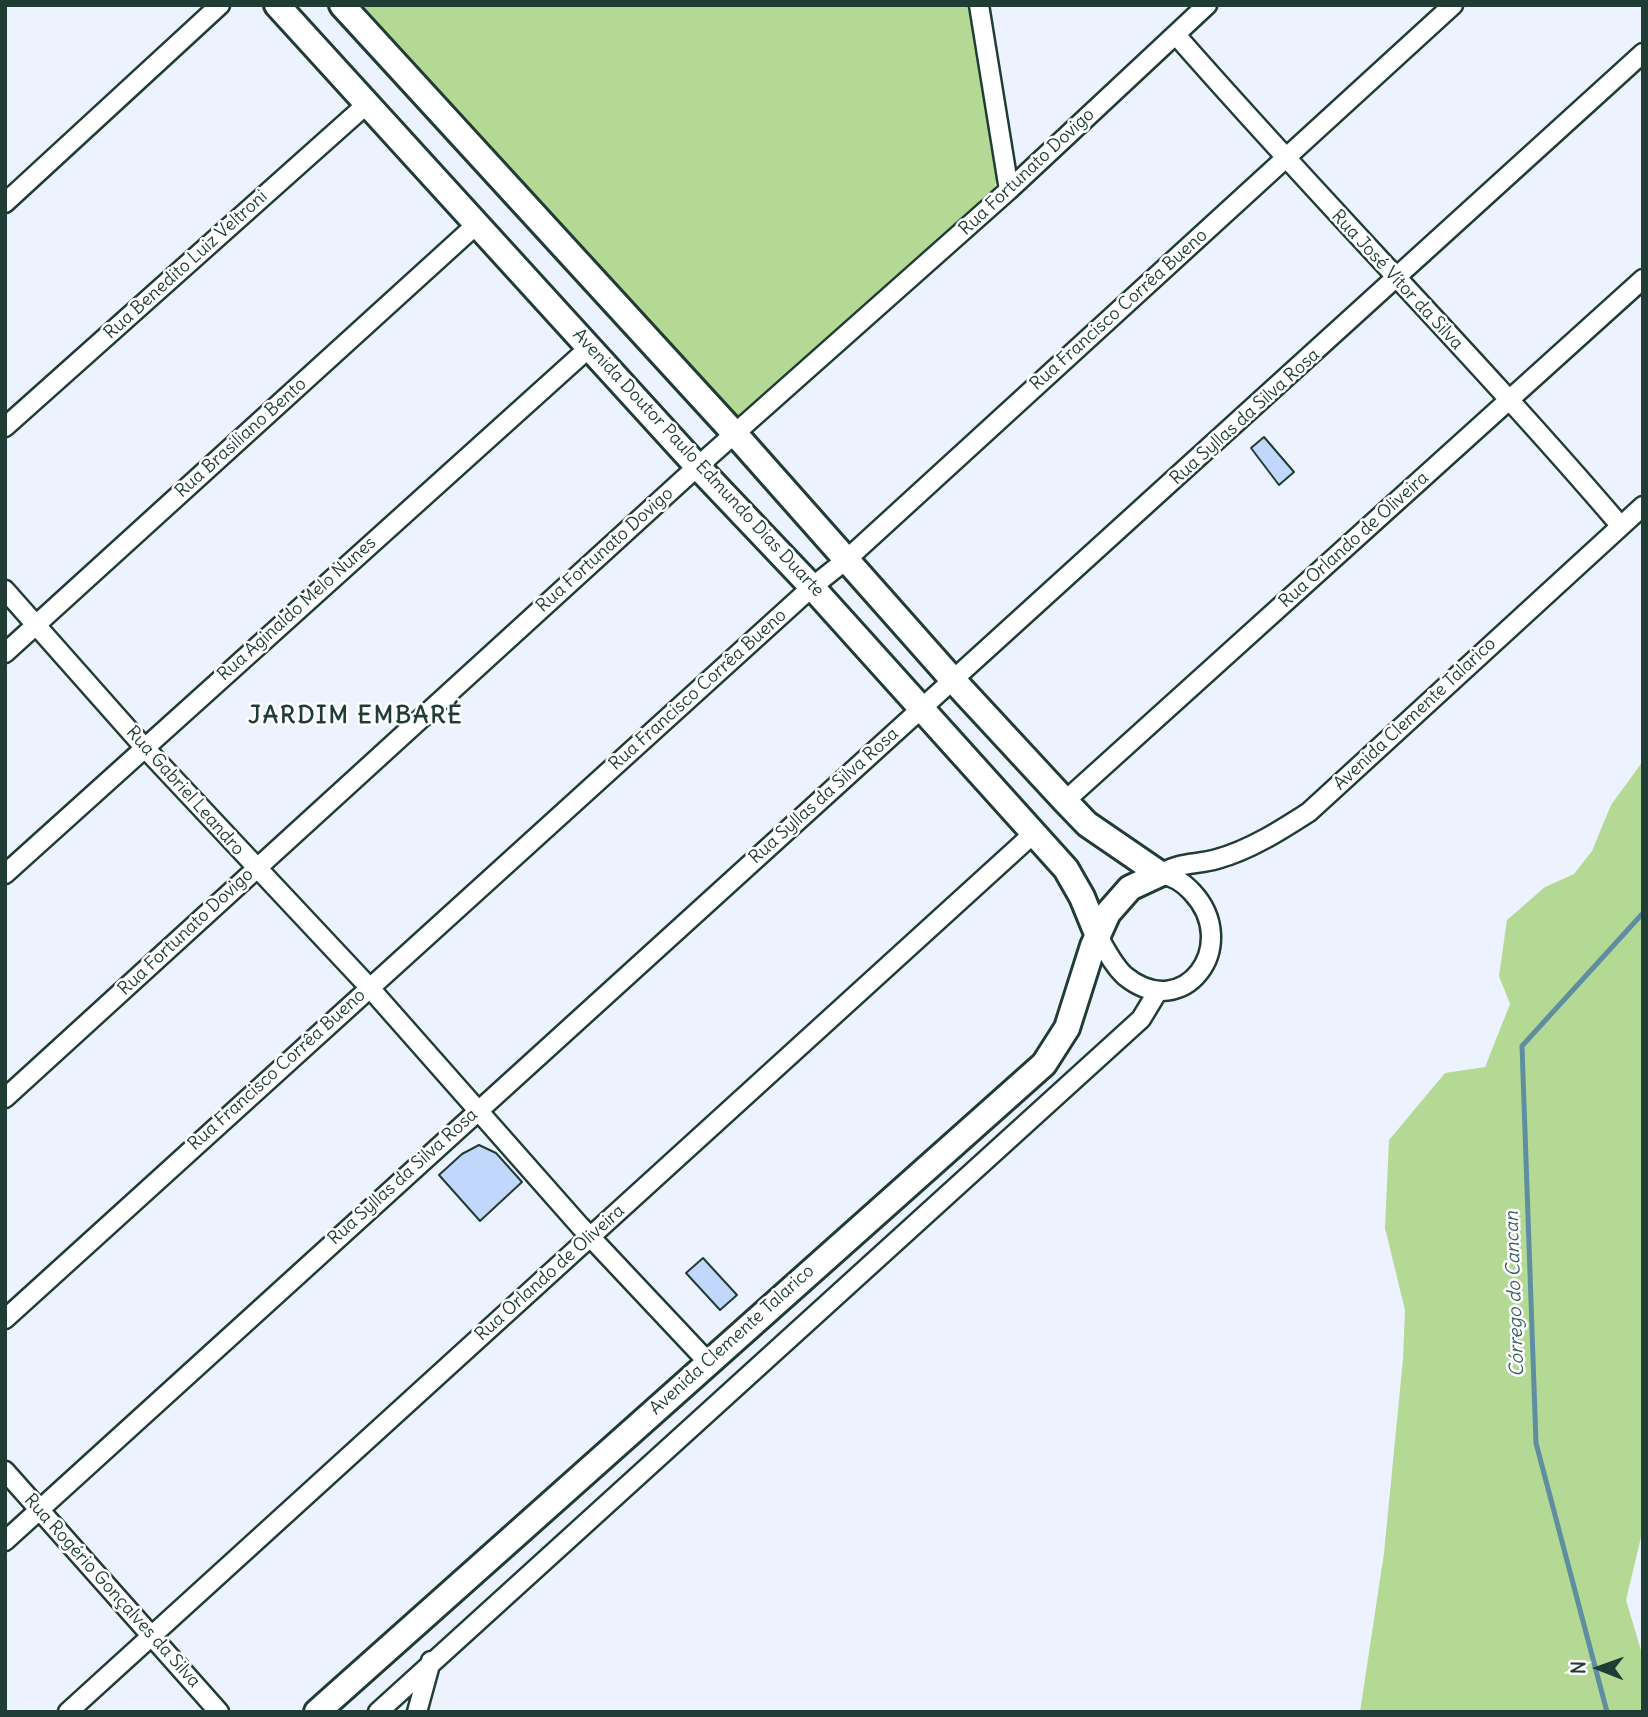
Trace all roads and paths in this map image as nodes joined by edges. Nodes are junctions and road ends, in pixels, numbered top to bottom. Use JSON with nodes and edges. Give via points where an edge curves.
{"nodes":[{"id":1,"x":220,"y":5,"type":"edge"},
{"id":2,"x":277,"y":5,"type":"edge"},
{"id":3,"x":342,"y":5,"type":"edge"},
{"id":4,"x":979,"y":5,"type":"edge"},
{"id":5,"x":1207,"y":5,"type":"edge"},
{"id":6,"x":1453,"y":5,"type":"edge"},
{"id":7,"x":1176,"y":35,"type":"junction"},
{"id":8,"x":1643,"y":53,"type":"edge"},
{"id":9,"x":367,"y":104,"type":"junction"},
{"id":10,"x":1284,"y":159,"type":"junction"},
{"id":11,"x":1009,"y":190,"type":"junction"},
{"id":12,"x":5,"y":203,"type":"edge"},
{"id":13,"x":477,"y":224,"type":"junction"},
{"id":14,"x":1397,"y":279,"type":"junction"},
{"id":15,"x":1643,"y":279,"type":"edge"},
{"id":16,"x":591,"y":346,"type":"junction"},
{"id":17,"x":1510,"y":400,"type":"junction"},
{"id":18,"x":5,"y":426,"type":"edge"},
{"id":19,"x":736,"y":435,"type":"junction"},
{"id":20,"x":698,"y":467,"type":"junction"},
{"id":21,"x":1643,"y":506,"type":"edge"},
{"id":22,"x":1619,"y":524,"type":"junction"},
{"id":23,"x":846,"y":559,"type":"junction"},
{"id":24,"x":812,"y":587,"type":"junction"},
{"id":25,"x":5,"y":590,"type":"edge"},
{"id":26,"x":36,"y":626,"type":"junction"},
{"id":27,"x":5,"y":653,"type":"edge"},
{"id":28,"x":953,"y":680,"type":"junction"},
{"id":29,"x":921,"y":709,"type":"junction"},
{"id":30,"x":144,"y":747,"type":"junction"},
{"id":31,"x":1065,"y":801,"type":"junction"},
{"id":32,"x":1032,"y":834,"type":"junction"},
{"id":33,"x":256,"y":868,"type":"junction"},
{"id":34,"x":5,"y":874,"type":"edge"},
{"id":35,"x":1160,"y":874,"type":"junction"},
{"id":36,"x":1098,"y":936,"type":"junction"},
{"id":37,"x":369,"y":987,"type":"junction"},
{"id":38,"x":1158,"y":992,"type":"junction"},
{"id":39,"x":5,"y":1098,"type":"edge"},
{"id":40,"x":477,"y":1110,"type":"junction"},
{"id":41,"x":590,"y":1237,"type":"junction"},
{"id":42,"x":5,"y":1319,"type":"edge"},
{"id":43,"x":707,"y":1361,"type":"junction"},
{"id":44,"x":5,"y":1471,"type":"edge"},
{"id":45,"x":40,"y":1509,"type":"junction"},
{"id":46,"x":5,"y":1541,"type":"edge"},
{"id":47,"x":152,"y":1636,"type":"junction"},
{"id":48,"x":431,"y":1661,"type":"junction"},
{"id":49,"x":68,"y":1712,"type":"edge"},
{"id":50,"x":219,"y":1712,"type":"edge"},
{"id":51,"x":317,"y":1712,"type":"edge"},
{"id":52,"x":378,"y":1712,"type":"edge"},
{"id":53,"x":417,"y":1712,"type":"edge"}],
"edges":[{"from":1,"to":12,"type":"street"},
{"from":2,"to":9,"type":"street","name":"Avenida Doutor Paulo Edmundo Dias Duarte"},
{"from":3,"to":19,"type":"street"},
{"from":4,"to":11,"type":"street"},
{"from":5,"to":7,"type":"street","name":"Rua Fortunato Dovigo"},
{"from":6,"to":10,"type":"street","name":"Rua Francisco Corrêa Bueno"},
{"from":7,"to":10,"type":"street","name":"Rua José Vítor da Silva"},
{"from":7,"to":11,"type":"street","name":"Rua Fortunato Dovigo"},
{"from":8,"to":14,"type":"street","name":"Rua Syllas da Silva Rosa"},
{"from":9,"to":13,"type":"street","name":"Avenida Doutor Paulo Edmundo Dias Duarte"},
{"from":9,"to":18,"type":"street","name":"Rua Benedito Luiz Veltroni"},
{"from":10,"to":14,"type":"street","name":"Rua José Vítor da Silva"},
{"from":10,"to":23,"type":"street","name":"Rua Francisco Corrêa Bueno"},
{"from":11,"to":19,"type":"street","name":"Rua Fortunato Dovigo"},
{"from":13,"to":16,"type":"street","name":"Avenida Doutor Paulo Edmundo Dias Duarte"},
{"from":13,"to":26,"type":"street","name":"Rua Brasiliano Bento"},
{"from":14,"to":17,"type":"street","name":"Rua José Vítor da Silva"},
{"from":14,"to":28,"type":"street","name":"Rua Syllas da Silva Rosa"},
{"from":15,"to":17,"type":"street","name":"Rua Orlando de Oliveira"},
{"from":16,"to":20,"type":"street","name":"Avenida Doutor Paulo Edmundo Dias Duarte"},
{"from":16,"to":30,"type":"street","name":"Rua Aginaldo Melo Nunes"},
{"from":17,"to":22,"type":"street","name":"Rua José Vítor da Silva"},
{"from":17,"to":31,"type":"street","name":"Rua Orlando de Oliveira"},
{"from":19,"to":20,"type":"street","name":"Rua Fortunato Dovigo"},
{"from":19,"to":23,"type":"street"},
{"from":20,"to":24,"type":"street","name":"Avenida Doutor Paulo Edmundo Dias Duarte"},
{"from":20,"to":33,"type":"street","name":"Rua Fortunato Dovigo"},
{"from":21,"to":22,"type":"street","name":"Avenida Clemente Talarico"},
{"from":22,"to":35,"type":"street","name":"Avenida Clemente Talarico","via":[[1310,812],[1225,856],[1173,866]]},
{"from":23,"to":24,"type":"street","name":"Rua Francisco Corrêa Bueno"},
{"from":23,"to":28,"type":"street"},
{"from":24,"to":29,"type":"street","name":"Avenida Doutor Paulo Edmundo Dias Duarte"},
{"from":24,"to":37,"type":"street","name":"Rua Francisco Corrêa Bueno"},
{"from":25,"to":26,"type":"street","name":"Rua Gabriel Leandro"},
{"from":26,"to":27,"type":"street","name":"Rua Brasiliano Bento"},
{"from":26,"to":30,"type":"street","name":"Rua Gabriel Leandro"},
{"from":28,"to":29,"type":"street","name":"Rua Syllas da Silva Rosa"},
{"from":28,"to":31,"type":"street"},
{"from":29,"to":32,"type":"street","name":"Avenida Doutor Paulo Edmundo Dias Duarte"},
{"from":29,"to":40,"type":"street","name":"Rua Syllas da Silva Rosa"},
{"from":30,"to":33,"type":"street","name":"Rua Gabriel Leandro"},
{"from":30,"to":34,"type":"street","name":"Rua Aginaldo Melo Nunes"},
{"from":31,"to":35,"type":"street","via":[[1087,824]]},
{"from":32,"to":36,"type":"street","name":"Avenida Doutor Paulo Edmundo Dias Duarte","via":[[1066,869]]},
{"from":32,"to":41,"type":"street","name":"Rua Orlando de Oliveira"},
{"from":33,"to":37,"type":"street","name":"Rua Gabriel Leandro"},
{"from":33,"to":39,"type":"street","name":"Rua Fortunato Dovigo"},
{"from":35,"to":36,"type":"street","name":"Avenida Clemente Talarico","via":[[1121,895]]},
{"from":35,"to":38,"type":"street","via":[[1179,880],[1196,896],[1208,916],[1213,939],[1208,961],[1192,979]]},
{"from":36,"to":38,"type":"street","via":[[1124,975]]},
{"from":36,"to":43,"type":"street","name":"Avenida Clemente Talarico","via":[[1067,1028],[1044,1064]]},
{"from":37,"to":40,"type":"street","name":"Rua Gabriel Leandro"},
{"from":37,"to":42,"type":"street","name":"Rua Francisco Corrêa Bueno"},
{"from":38,"to":48,"type":"street","name":"Avenida Clemente Talarico","via":[[1141,1019]]},
{"from":40,"to":41,"type":"street","name":"Rua Gabriel Leandro"},
{"from":40,"to":45,"type":"street","name":"Rua Syllas da Silva Rosa"},
{"from":41,"to":43,"type":"street","name":"Rua Gabriel Leandro"},
{"from":41,"to":47,"type":"street","name":"Rua Orlando de Oliveira"},
{"from":43,"to":51,"type":"street","name":"Avenida Clemente Talarico"},
{"from":44,"to":45,"type":"street","name":"Rua Rogério Gonçalves da Silva"},
{"from":45,"to":46,"type":"street","name":"Rua Syllas da Silva Rosa"},
{"from":45,"to":47,"type":"street","name":"Rua Rogério Gonçalves da Silva"},
{"from":47,"to":49,"type":"street","name":"Rua Orlando de Oliveira"},
{"from":47,"to":50,"type":"street","name":"Rua Rogério Gonçalves da Silva"},
{"from":48,"to":52,"type":"street","name":"Avenida Clemente Talarico"},
{"from":48,"to":53,"type":"street"}]}
